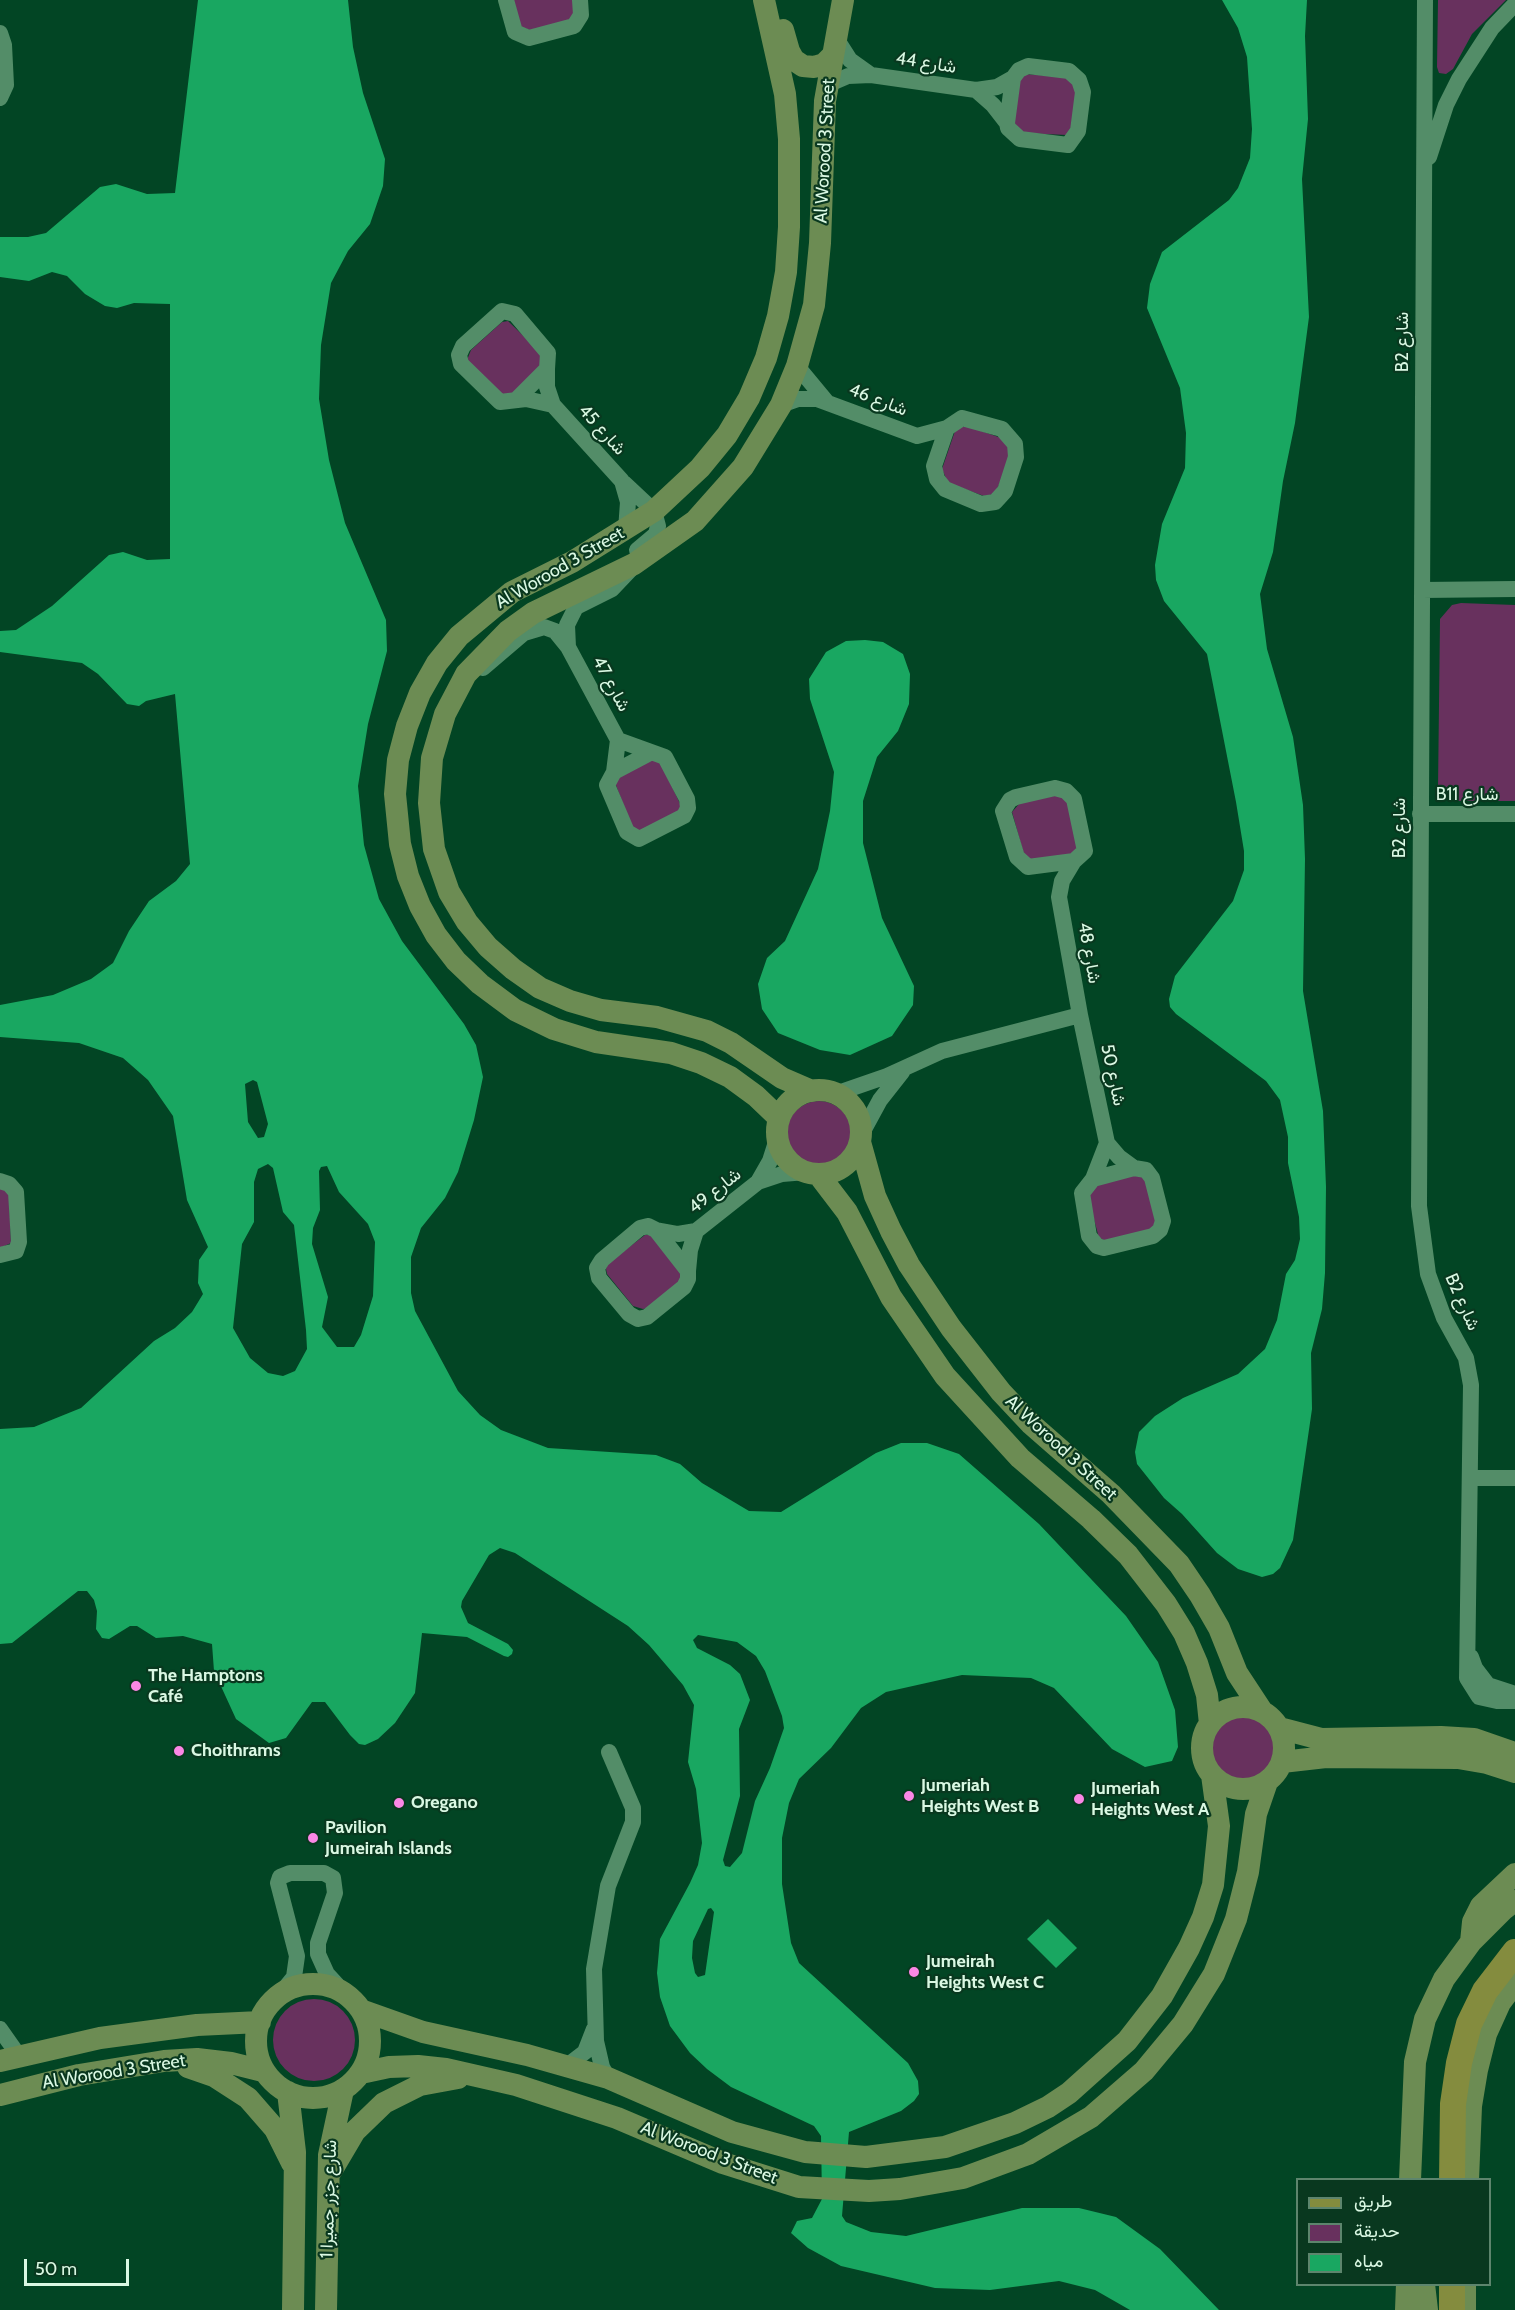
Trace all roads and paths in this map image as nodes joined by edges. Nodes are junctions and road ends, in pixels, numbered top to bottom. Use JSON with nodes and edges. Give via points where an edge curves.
{"nodes":[{"id":1,"x":506,"y":0,"type":"edge"},
{"id":2,"x":580,"y":0,"type":"edge"},
{"id":3,"x":764,"y":0,"type":"edge"},
{"id":4,"x":774,"y":0,"type":"edge"},
{"id":5,"x":843,"y":0,"type":"edge"},
{"id":6,"x":1425,"y":0,"type":"edge"},
{"id":7,"x":1515,"y":4,"type":"edge"},
{"id":8,"x":0,"y":33,"type":"edge"},
{"id":9,"x":834,"y":47,"type":"junction"},
{"id":10,"x":871,"y":75,"type":"junction"},
{"id":11,"x":1012,"y":78,"type":"junction"},
{"id":12,"x":827,"y":85,"type":"junction"},
{"id":13,"x":976,"y":90,"type":"junction"},
{"id":14,"x":0,"y":98,"type":"edge"},
{"id":15,"x":1007,"y":123,"type":"junction"},
{"id":16,"x":1423,"y":191,"type":"junction"},
{"id":17,"x":766,"y":358,"type":"junction"},
{"id":18,"x":547,"y":369,"type":"junction"},
{"id":19,"x":795,"y":370,"type":"junction"},
{"id":20,"x":517,"y":399,"type":"junction"},
{"id":21,"x":826,"y":401,"type":"junction"},
{"id":22,"x":553,"y":405,"type":"junction"},
{"id":23,"x":781,"y":405,"type":"junction"},
{"id":24,"x":947,"y":428,"type":"junction"},
{"id":25,"x":917,"y":436,"type":"junction"},
{"id":26,"x":934,"y":466,"type":"junction"},
{"id":27,"x":622,"y":481,"type":"junction"},
{"id":28,"x":654,"y":511,"type":"junction"},
{"id":29,"x":626,"y":530,"type":"junction"},
{"id":30,"x":634,"y":564,"type":"junction"},
{"id":31,"x":601,"y":582,"type":"junction"},
{"id":32,"x":1515,"y":589,"type":"edge"},
{"id":33,"x":1422,"y":590,"type":"junction"},
{"id":34,"x":568,"y":646,"type":"junction"},
{"id":35,"x":466,"y":674,"type":"junction"},
{"id":36,"x":618,"y":740,"type":"junction"},
{"id":37,"x":650,"y":753,"type":"junction"},
{"id":38,"x":614,"y":772,"type":"junction"},
{"id":39,"x":1420,"y":814,"type":"junction"},
{"id":40,"x":1515,"y":814,"type":"edge"},
{"id":41,"x":1074,"y":861,"type":"junction"},
{"id":42,"x":1033,"y":868,"type":"junction"},
{"id":43,"x":1059,"y":897,"type":"junction"},
{"id":44,"x":1080,"y":1015,"type":"junction"},
{"id":45,"x":904,"y":1069,"type":"junction"},
{"id":46,"x":812,"y":1091,"type":"junction"},
{"id":47,"x":835,"y":1094,"type":"junction"},
{"id":48,"x":778,"y":1129,"type":"junction"},
{"id":49,"x":860,"y":1138,"type":"junction"},
{"id":50,"x":1107,"y":1143,"type":"junction"},
{"id":51,"x":1134,"y":1168,"type":"junction"},
{"id":52,"x":812,"y":1173,"type":"junction"},
{"id":53,"x":1093,"y":1179,"type":"junction"},
{"id":54,"x":0,"y":1181,"type":"edge"},
{"id":55,"x":758,"y":1182,"type":"junction"},
{"id":56,"x":656,"y":1230,"type":"junction"},
{"id":57,"x":696,"y":1231,"type":"junction"},
{"id":58,"x":0,"y":1255,"type":"edge"},
{"id":59,"x":688,"y":1271,"type":"junction"},
{"id":60,"x":1471,"y":1478,"type":"junction"},
{"id":61,"x":1515,"y":1478,"type":"edge"},
{"id":62,"x":1096,"y":1481,"type":"junction"},
{"id":63,"x":1076,"y":1506,"type":"junction"},
{"id":64,"x":1128,"y":1510,"type":"junction"},
{"id":65,"x":1106,"y":1533,"type":"junction"},
{"id":66,"x":1470,"y":1647,"type":"junction"},
{"id":67,"x":1515,"y":1694,"type":"edge"},
{"id":68,"x":1515,"y":1701,"type":"edge"},
{"id":69,"x":1262,"y":1711,"type":"junction"},
{"id":70,"x":1210,"y":1724,"type":"junction"},
{"id":71,"x":1279,"y":1728,"type":"junction"},
{"id":72,"x":609,"y":1752,"type":"dead end"},
{"id":73,"x":1515,"y":1753,"type":"edge"},
{"id":74,"x":1282,"y":1762,"type":"junction"},
{"id":75,"x":1515,"y":1772,"type":"edge"},
{"id":76,"x":1212,"y":1774,"type":"junction"},
{"id":77,"x":1267,"y":1782,"type":"junction"},
{"id":78,"x":1515,"y":1874,"type":"edge"},
{"id":79,"x":1515,"y":1901,"type":"edge"},
{"id":80,"x":1471,"y":1942,"type":"junction"},
{"id":81,"x":1515,"y":1952,"type":"edge"},
{"id":82,"x":1515,"y":1983,"type":"edge"},
{"id":83,"x":282,"y":1993,"type":"junction"},
{"id":84,"x":355,"y":2004,"type":"junction"},
{"id":85,"x":260,"y":2022,"type":"junction"},
{"id":86,"x":594,"y":2028,"type":"junction"},
{"id":87,"x":0,"y":2029,"type":"edge"},
{"id":88,"x":10,"y":2059,"type":"edge"},
{"id":89,"x":164,"y":2061,"type":"junction"},
{"id":90,"x":568,"y":2065,"type":"junction"},
{"id":91,"x":263,"y":2071,"type":"junction"},
{"id":92,"x":361,"y":2073,"type":"junction"},
{"id":93,"x":474,"y":2076,"type":"junction"},
{"id":94,"x":608,"y":2078,"type":"junction"},
{"id":95,"x":343,"y":2090,"type":"junction"},
{"id":96,"x":288,"y":2092,"type":"junction"},
{"id":97,"x":0,"y":2095,"type":"edge"},
{"id":98,"x":1015,"y":2123,"type":"junction"},
{"id":99,"x":994,"y":2168,"type":"junction"},
{"id":100,"x":296,"y":2172,"type":"junction"},
{"id":101,"x":329,"y":2177,"type":"junction"},
{"id":102,"x":1410,"y":2178,"type":"edge"},
{"id":103,"x":1452,"y":2178,"type":"edge"},
{"id":104,"x":1468,"y":2178,"type":"edge"},
{"id":105,"x":1407,"y":2286,"type":"edge"},
{"id":106,"x":1424,"y":2286,"type":"edge"},
{"id":107,"x":1452,"y":2286,"type":"edge"},
{"id":108,"x":1465,"y":2286,"type":"edge"},
{"id":109,"x":293,"y":2310,"type":"edge"},
{"id":110,"x":326,"y":2310,"type":"edge"},
{"id":111,"x":1406,"y":2310,"type":"edge"},
{"id":112,"x":1427,"y":2310,"type":"edge"},
{"id":113,"x":1452,"y":2310,"type":"edge"},
{"id":114,"x":1465,"y":2310,"type":"edge"}],
"edges":[{"from":1,"to":2,"type":"street","via":[[515,32],[529,38],[574,26],[581,15]]},
{"from":3,"to":17,"type":"street","name":"Al Worood 3 Street","via":[[785,94],[790,182],[786,272]]},
{"from":4,"to":9,"type":"street","via":[[794,60],[803,66],[824,64]]},
{"from":5,"to":9,"type":"street","name":"Al Worood 3 Street"},
{"from":6,"to":16,"type":"street","name":"B2 شارع"},
{"from":7,"to":16,"type":"street","via":[[1492,28],[1459,79],[1436,133]]},
{"from":8,"to":14,"type":"street","via":[[6,85]]},
{"from":9,"to":10,"type":"street","name":"شارع 44"},
{"from":9,"to":12,"type":"street","name":"Al Worood 3 Street"},
{"from":10,"to":12,"type":"street","name":"شارع 44","via":[[848,76]]},
{"from":10,"to":13,"type":"street","name":"شارع 44"},
{"from":11,"to":13,"type":"street","name":"شارع 44","via":[[997,87]]},
{"from":11,"to":15,"type":"street"},
{"from":11,"to":15,"type":"street","name":"شارع 44","via":[[1028,66],[1069,71],[1083,92],[1078,131],[1073,141],[1063,146],[1020,139]]},
{"from":12,"to":19,"type":"street","name":"Al Worood 3 Street","via":[[816,283],[809,326]]},
{"from":13,"to":15,"type":"street","name":"شارع 44"},
{"from":16,"to":33,"type":"street","name":"B2 شارع"},
{"from":17,"to":19,"type":"street","via":[[777,373]]},
{"from":17,"to":28,"type":"street","name":"Al Worood 3 Street","via":[[727,435],[700,468]]},
{"from":18,"to":20,"type":"street"},
{"from":18,"to":20,"type":"street","name":"شارع 45","via":[[546,348],[511,312],[498,314],[463,346],[461,364],[494,399],[506,403]]},
{"from":18,"to":22,"type":"street","name":"شارع 45"},
{"from":19,"to":21,"type":"street","name":"شارع 46"},
{"from":19,"to":23,"type":"street","name":"Al Worood 3 Street"},
{"from":20,"to":22,"type":"street","name":"شارع 45"},
{"from":21,"to":23,"type":"street","name":"شارع 46","via":[[798,399]]},
{"from":21,"to":25,"type":"street","name":"شارع 46"},
{"from":22,"to":27,"type":"street","name":"شارع 45"},
{"from":23,"to":30,"type":"street","name":"Al Worood 3 Street","via":[[748,460],[711,506]]},
{"from":24,"to":25,"type":"street","name":"شارع 46"},
{"from":24,"to":26,"type":"street"},
{"from":24,"to":26,"type":"street","name":"شارع 46","via":[[968,418],[1007,433],[1016,450],[1005,491],[995,502],[981,504],[945,489]]},
{"from":25,"to":26,"type":"street","name":"شارع 46"},
{"from":27,"to":28,"type":"street","name":"شارع 45"},
{"from":27,"to":29,"type":"street","name":"شارع 45","via":[[628,502]]},
{"from":28,"to":29,"type":"street","name":"Al Worood 3 Street"},
{"from":28,"to":31,"type":"street","via":[[656,534],[617,564]]},
{"from":29,"to":48,"type":"street","name":"Al Worood 3 Street","via":[[512,592],[459,636],[437,663],[415,704],[398,760],[395,794],[408,876],[436,935],[456,961],[515,1010],[554,1029],[596,1042],[671,1053],[701,1063],[747,1090]]},
{"from":30,"to":31,"type":"street","name":"Al Worood 3 Street"},
{"from":30,"to":34,"type":"street","name":"شارع 47","via":[[612,589],[576,607],[567,626]]},
{"from":31,"to":35,"type":"street","name":"Al Worood 3 Street","via":[[533,613],[508,631]]},
{"from":32,"to":33,"type":"street"},
{"from":33,"to":39,"type":"street","name":"B2 شارع"},
{"from":34,"to":35,"type":"street","name":"شارع 47","via":[[555,631],[534,629],[484,668]]},
{"from":34,"to":36,"type":"street","name":"شارع 47"},
{"from":35,"to":46,"type":"street","name":"Al Worood 3 Street","via":[[445,714],[435,747],[429,803],[434,849],[448,892],[467,922],[488,947],[540,988],[602,1010],[707,1031],[782,1078]]},
{"from":36,"to":37,"type":"street","name":"شارع 47"},
{"from":36,"to":38,"type":"street","name":"شارع 47"},
{"from":37,"to":38,"type":"street"},
{"from":37,"to":38,"type":"street","name":"شارع 47","via":[[669,760],[688,803],[684,816],[644,838],[630,835],[617,811],[607,785]]},
{"from":39,"to":40,"type":"street","name":"B11 شارع"},
{"from":39,"to":60,"type":"street","name":"B2 شارع","via":[[1420,1229],[1435,1297],[1470,1371]]},
{"from":41,"to":42,"type":"street"},
{"from":41,"to":42,"type":"street","name":"شارع 48","via":[[1084,851],[1076,805],[1070,795],[1055,789],[1016,797],[1004,811],[1017,857]]},
{"from":41,"to":43,"type":"street","name":"شارع 48","via":[[1065,874]]},
{"from":42,"to":43,"type":"street","name":"شارع 48"},
{"from":43,"to":44,"type":"street","name":"شارع 48"},
{"from":44,"to":45,"type":"street","via":[[962,1045]]},
{"from":44,"to":50,"type":"street","name":"شارع 50"},
{"from":45,"to":47,"type":"street"},
{"from":45,"to":49,"type":"street","via":[[880,1100]]},
{"from":46,"to":47,"type":"street"},
{"from":46,"to":48,"type":"street","via":[[787,1105]]},
{"from":47,"to":49,"type":"street","via":[[857,1115]]},
{"from":48,"to":52,"type":"street","via":[[787,1160]]},
{"from":48,"to":55,"type":"street","name":"شارع 49","via":[[770,1161]]},
{"from":49,"to":52,"type":"street","via":[[849,1162],[840,1169]]},
{"from":49,"to":62,"type":"street","name":"Al Worood 3 Street","via":[[875,1196],[891,1231],[945,1320],[973,1359],[1031,1424]]},
{"from":50,"to":51,"type":"street"},
{"from":50,"to":53,"type":"street"},
{"from":51,"to":53,"type":"street"},
{"from":51,"to":53,"type":"street","via":[[1146,1170],[1152,1178],[1163,1221],[1153,1236],[1104,1248],[1094,1244],[1082,1198]]},
{"from":52,"to":55,"type":"street","name":"شارع 49","via":[[782,1174]]},
{"from":52,"to":63,"type":"street","name":"Al Worood 3 Street","via":[[847,1212],[891,1296],[945,1376],[1000,1439]]},
{"from":54,"to":58,"type":"street","via":[[13,1187],[18,1197],[19,1242],[16,1251]]},
{"from":55,"to":57,"type":"street","name":"شارع 49"},
{"from":56,"to":57,"type":"street","name":"شارع 49","via":[[678,1234]]},
{"from":56,"to":59,"type":"street"},
{"from":56,"to":59,"type":"street","name":"شارع 49","via":[[640,1228],[599,1264],[599,1278],[629,1314],[642,1319],[684,1287]]},
{"from":57,"to":59,"type":"street","name":"شارع 49"},
{"from":60,"to":61,"type":"street"},
{"from":60,"to":66,"type":"street","name":"B2 شارع"},
{"from":62,"to":63,"type":"street"},
{"from":62,"to":64,"type":"street","name":"Al Worood 3 Street"},
{"from":63,"to":65,"type":"street","name":"Al Worood 3 Street"},
{"from":64,"to":65,"type":"street"},
{"from":64,"to":69,"type":"street","name":"Al Worood 3 Street","via":[[1179,1564],[1200,1595],[1237,1673]]},
{"from":65,"to":70,"type":"street","name":"Al Worood 3 Street","via":[[1148,1579],[1184,1633],[1207,1695]]},
{"from":66,"to":67,"type":"street","via":[[1480,1678],[1497,1690]]},
{"from":66,"to":68,"type":"street","via":[[1467,1678],[1474,1692],[1486,1700]]},
{"from":69,"to":70,"type":"street","via":[[1239,1707]]},
{"from":69,"to":71,"type":"street"},
{"from":70,"to":76,"type":"street","via":[[1202,1750]]},
{"from":71,"to":73,"type":"street","via":[[1321,1739],[1474,1739]]},
{"from":71,"to":74,"type":"street","via":[[1284,1745]]},
{"from":72,"to":86,"type":"street","via":[[633,1808],[633,1822],[602,1912],[594,1969]]},
{"from":74,"to":75,"type":"street","via":[[1326,1757],[1458,1758]]},
{"from":74,"to":77,"type":"street"},
{"from":76,"to":77,"type":"street","via":[[1238,1789]]},
{"from":76,"to":98,"type":"street","name":"Al Worood 3 Street","via":[[1219,1826],[1213,1886],[1203,1917],[1176,1972],[1145,2019],[1109,2059],[1069,2093]]},
{"from":77,"to":99,"type":"street","name":"Al Worood 3 Street","via":[[1256,1814],[1236,1919],[1214,1974],[1184,2024],[1144,2071],[1091,2117],[1028,2154]]},
{"from":78,"to":80,"type":"street","via":[[1481,1906],[1473,1922]]},
{"from":79,"to":80,"type":"street"},
{"from":80,"to":102,"type":"street","via":[[1444,1979],[1425,2019],[1415,2062]]},
{"from":81,"to":103,"type":"main road","via":[[1485,1991],[1469,2024],[1453,2104]]},
{"from":82,"to":104,"type":"street","via":[[1500,2003],[1486,2034],[1477,2070],[1471,2106]]},
{"from":83,"to":84,"type":"street","via":[[316,1984],[334,1988]]},
{"from":83,"to":84,"type":"street","via":[[294,1977],[297,1956],[278,1883],[280,1877],[290,1873],[324,1873],[333,1878],[335,1893],[318,1942],[318,1954],[327,1974]]},
{"from":83,"to":85,"type":"street","via":[[268,2006]]},
{"from":84,"to":90,"type":"street","name":"Al Worood 3 Street","via":[[423,2032]]},
{"from":84,"to":92,"type":"street","via":[[368,2025],[370,2042]]},
{"from":85,"to":88,"type":"street","name":"Al Worood 3 Street","via":[[197,2025],[100,2038]]},
{"from":85,"to":91,"type":"street","via":[[257,2054]]},
{"from":86,"to":90,"type":"street","via":[[585,2052]]},
{"from":86,"to":94,"type":"street"},
{"from":87,"to":88,"type":"street"},
{"from":89,"to":91,"type":"street","name":"Al Worood 3 Street","via":[[208,2061]]},
{"from":89,"to":97,"type":"street","name":"Al Worood 3 Street","via":[[79,2075]]},
{"from":89,"to":100,"type":"street","via":[[214,2076],[248,2098],[275,2129]]},
{"from":90,"to":94,"type":"street","name":"Al Worood 3 Street"},
{"from":91,"to":96,"type":"street"},
{"from":92,"to":93,"type":"street","name":"Al Worood 3 Street","via":[[417,2066]]},
{"from":92,"to":95,"type":"street"},
{"from":93,"to":99,"type":"street","name":"Al Worood 3 Street","via":[[584,2106],[723,2163],[800,2187],[869,2191],[932,2185]]},
{"from":93,"to":101,"type":"street","via":[[420,2085],[384,2103],[355,2131]]},
{"from":94,"to":98,"type":"street","name":"Al Worood 3 Street","via":[[732,2132],[805,2152],[866,2157],[945,2147]]},
{"from":95,"to":96,"type":"street","via":[[315,2097]]},
{"from":95,"to":101,"type":"street","name":"شارع جزر جميرا 1","via":[[332,2133]]},
{"from":96,"to":100,"type":"street","name":"شارع جزر جميرا 1"},
{"from":98,"to":99,"type":"street","via":[[994,2143]]},
{"from":100,"to":109,"type":"street","name":"شارع جزر جميرا 1"},
{"from":101,"to":110,"type":"street","name":"شارع جزر جميرا 1"},
{"from":105,"to":111,"type":"street"},
{"from":106,"to":112,"type":"street"},
{"from":107,"to":113,"type":"main road"},
{"from":108,"to":114,"type":"street"}]}
